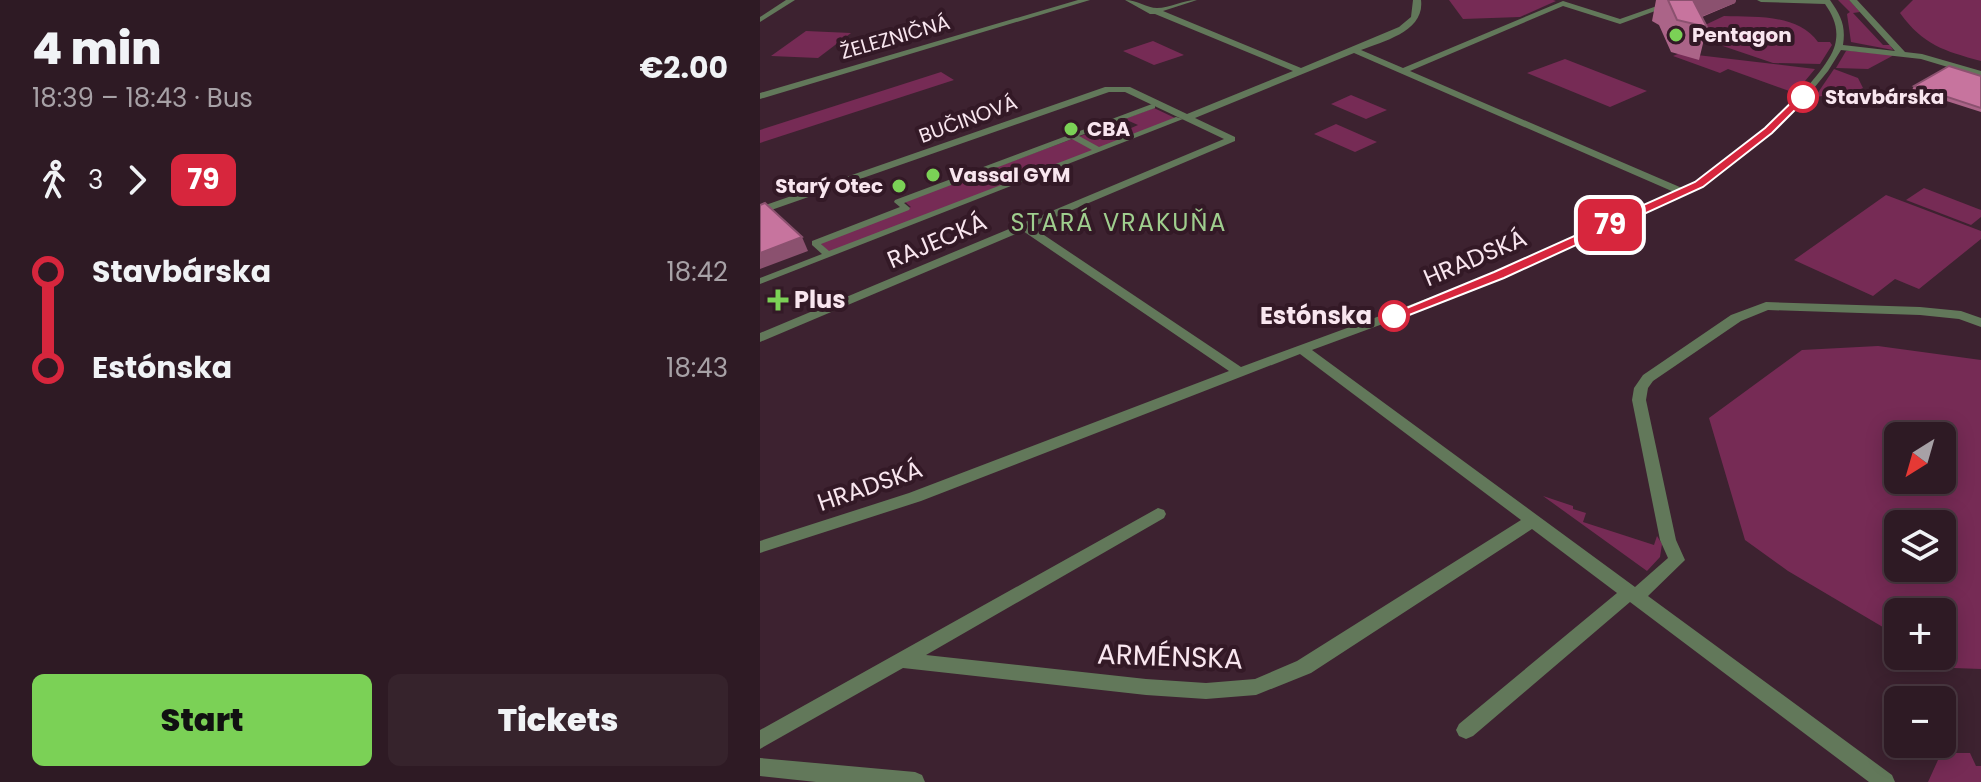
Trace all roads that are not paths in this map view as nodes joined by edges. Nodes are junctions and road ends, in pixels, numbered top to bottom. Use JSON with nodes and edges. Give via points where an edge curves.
{"nodes":[{"id":1,"x":791,"y":0,"type":"edge"},
{"id":2,"x":1086,"y":0,"type":"edge"},
{"id":3,"x":1129,"y":0,"type":"edge"},
{"id":4,"x":1193,"y":0,"type":"edge"},
{"id":5,"x":1417,"y":0,"type":"edge"},
{"id":6,"x":1681,"y":0,"type":"edge"},
{"id":7,"x":1761,"y":0,"type":"edge"},
{"id":8,"x":1853,"y":0,"type":"edge"},
{"id":9,"x":1826,"y":1,"type":"edge"},
{"id":10,"x":1562,"y":2,"type":"edge"},
{"id":11,"x":1153,"y":12,"type":"junction"},
{"id":12,"x":760,"y":20,"type":"edge"},
{"id":13,"x":1839,"y":47,"type":"junction"},
{"id":14,"x":1357,"y":51,"type":"junction"},
{"id":15,"x":1902,"y":54,"type":"junction"},
{"id":16,"x":1402,"y":71,"type":"junction"},
{"id":17,"x":1302,"y":72,"type":"junction"},
{"id":18,"x":1981,"y":74,"type":"edge"},
{"id":19,"x":760,"y":96,"type":"edge"},
{"id":20,"x":1152,"y":106,"type":"dead end"},
{"id":21,"x":1183,"y":118,"type":"junction"},
{"id":22,"x":1072,"y":136,"type":"junction"},
{"id":23,"x":1099,"y":150,"type":"junction"},
{"id":24,"x":981,"y":170,"type":"junction"},
{"id":25,"x":1004,"y":185,"type":"junction"},
{"id":26,"x":1683,"y":192,"type":"junction"},
{"id":27,"x":760,"y":211,"type":"edge"},
{"id":28,"x":882,"y":217,"type":"junction"},
{"id":29,"x":896,"y":227,"type":"junction"},
{"id":30,"x":1025,"y":228,"type":"junction"},
{"id":31,"x":827,"y":254,"type":"junction"},
{"id":32,"x":760,"y":281,"type":"edge"},
{"id":33,"x":1981,"y":323,"type":"edge"},
{"id":34,"x":760,"y":339,"type":"edge"},
{"id":35,"x":1303,"y":350,"type":"junction"},
{"id":36,"x":1240,"y":372,"type":"junction"},
{"id":37,"x":1158,"y":514,"type":"dead end"},
{"id":38,"x":1534,"y":520,"type":"junction"},
{"id":39,"x":760,"y":547,"type":"edge"},
{"id":40,"x":1633,"y":594,"type":"junction"},
{"id":41,"x":902,"y":660,"type":"junction"},
{"id":42,"x":1466,"y":730,"type":"dead end"},
{"id":43,"x":760,"y":740,"type":"edge"},
{"id":44,"x":760,"y":767,"type":"edge"},
{"id":45,"x":915,"y":782,"type":"edge"},
{"id":46,"x":1885,"y":782,"type":"edge"}],
"edges":[{"from":1,"to":12,"type":"street"},
{"from":2,"to":19,"type":"street","name":"ŽELEZNIČNÁ"},
{"from":3,"to":11,"type":"street"},
{"from":4,"to":11,"type":"street"},
{"from":5,"to":14,"type":"street","via":[[1419,9],[1411,23]]},
{"from":6,"to":10,"type":"street","via":[[1620,22]]},
{"from":7,"to":9,"type":"street"},
{"from":8,"to":15,"type":"street"},
{"from":9,"to":13,"type":"street","via":[[1840,25]]},
{"from":10,"to":16,"type":"street"},
{"from":11,"to":17,"type":"street"},
{"from":13,"to":15,"type":"street"},
{"from":13,"to":26,"type":"street","name":"HRADSKÁ","via":[[1808,92],[1779,121],[1712,176]]},
{"from":14,"to":16,"type":"street"},
{"from":14,"to":17,"type":"street"},
{"from":15,"to":18,"type":"street"},
{"from":16,"to":26,"type":"street"},
{"from":17,"to":21,"type":"street"},
{"from":20,"to":22,"type":"street"},
{"from":21,"to":23,"type":"street"},
{"from":21,"to":27,"type":"street","name":"BUČINOVÁ","via":[[1127,89],[1108,89]]},
{"from":21,"to":30,"type":"street","via":[[1232,139]]},
{"from":22,"to":23,"type":"street"},
{"from":22,"to":24,"type":"street"},
{"from":23,"to":25,"type":"street"},
{"from":24,"to":25,"type":"street"},
{"from":24,"to":28,"type":"street","via":[[898,202],[906,208]]},
{"from":25,"to":29,"type":"street"},
{"from":26,"to":35,"type":"street","name":"HRADSKÁ","via":[[1471,287]]},
{"from":28,"to":29,"type":"street"},
{"from":28,"to":31,"type":"street","via":[[815,243]]},
{"from":29,"to":31,"type":"street"},
{"from":30,"to":34,"type":"street","name":"RAJECKÁ"},
{"from":30,"to":36,"type":"street","name":"RAJECKÁ"},
{"from":31,"to":32,"type":"street"},
{"from":33,"to":40,"type":"street","via":[[1920,311],[1766,306],[1736,318],[1648,378],[1639,400],[1668,540],[1677,560]]},
{"from":35,"to":36,"type":"street","name":"HRADSKÁ"},
{"from":35,"to":38,"type":"street"},
{"from":36,"to":39,"type":"street","name":"HRADSKÁ","via":[[906,500]]},
{"from":37,"to":41,"type":"street"},
{"from":38,"to":40,"type":"street"},
{"from":38,"to":41,"type":"street","name":"ARMÉNSKA","via":[[1313,662],[1256,687],[1146,687]]},
{"from":40,"to":42,"type":"street"},
{"from":40,"to":46,"type":"street"},
{"from":41,"to":43,"type":"street"},
{"from":44,"to":45,"type":"street"}]}
